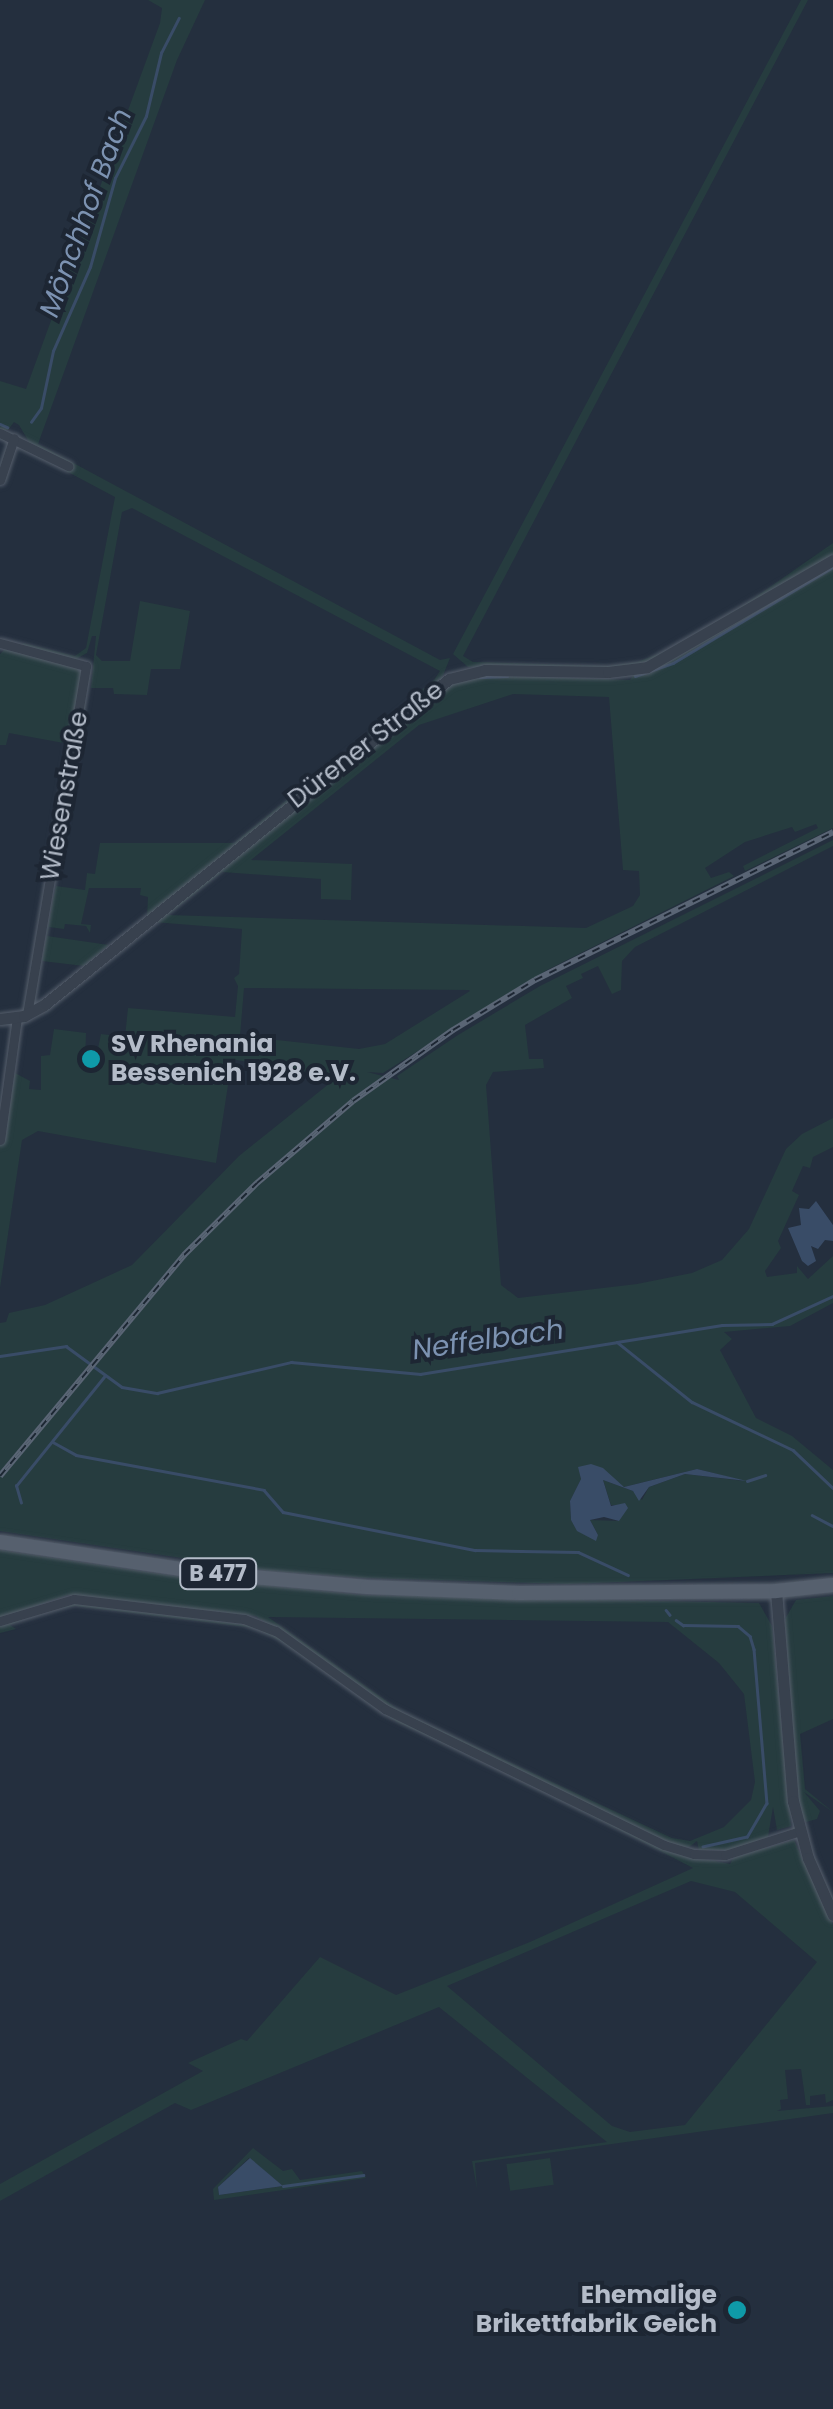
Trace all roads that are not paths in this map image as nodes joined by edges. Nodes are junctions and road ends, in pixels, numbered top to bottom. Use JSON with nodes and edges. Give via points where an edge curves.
{"nodes":[{"id":1,"x":0,"y":433,"type":"edge"},
{"id":2,"x":14,"y":438,"type":"junction"},
{"id":3,"x":68,"y":466,"type":"dead end"},
{"id":4,"x":0,"y":480,"type":"edge"},
{"id":5,"x":833,"y":560,"type":"edge"},
{"id":6,"x":0,"y":644,"type":"edge"},
{"id":7,"x":22,"y":1016,"type":"junction"},
{"id":8,"x":0,"y":1018,"type":"edge"},
{"id":9,"x":0,"y":1140,"type":"edge"},
{"id":10,"x":0,"y":1542,"type":"edge"},
{"id":11,"x":833,"y":1585,"type":"edge"},
{"id":12,"x":776,"y":1590,"type":"junction"},
{"id":13,"x":0,"y":1621,"type":"edge"},
{"id":14,"x":800,"y":1832,"type":"junction"},
{"id":15,"x":833,"y":1915,"type":"edge"}],
"edges":[{"from":1,"to":2,"type":"street"},
{"from":2,"to":3,"type":"street"},
{"from":2,"to":4,"type":"street"},
{"from":5,"to":7,"type":"street","name":"Dürener Straße","via":[[647,667],[484,670],[449,679]]},
{"from":6,"to":7,"type":"street","name":"Wiesenstraße","via":[[86,666]]},
{"from":7,"to":8,"type":"street"},
{"from":7,"to":9,"type":"street"},
{"from":10,"to":12,"type":"main road","number":"B 477","via":[[176,1569],[367,1587]]},
{"from":11,"to":12,"type":"main road","number":"B 477"},
{"from":12,"to":14,"type":"street","via":[[788,1769]]},
{"from":13,"to":14,"type":"street","via":[[74,1599],[244,1618],[276,1631],[400,1717],[664,1845],[725,1854]]},
{"from":14,"to":15,"type":"street"}]}
